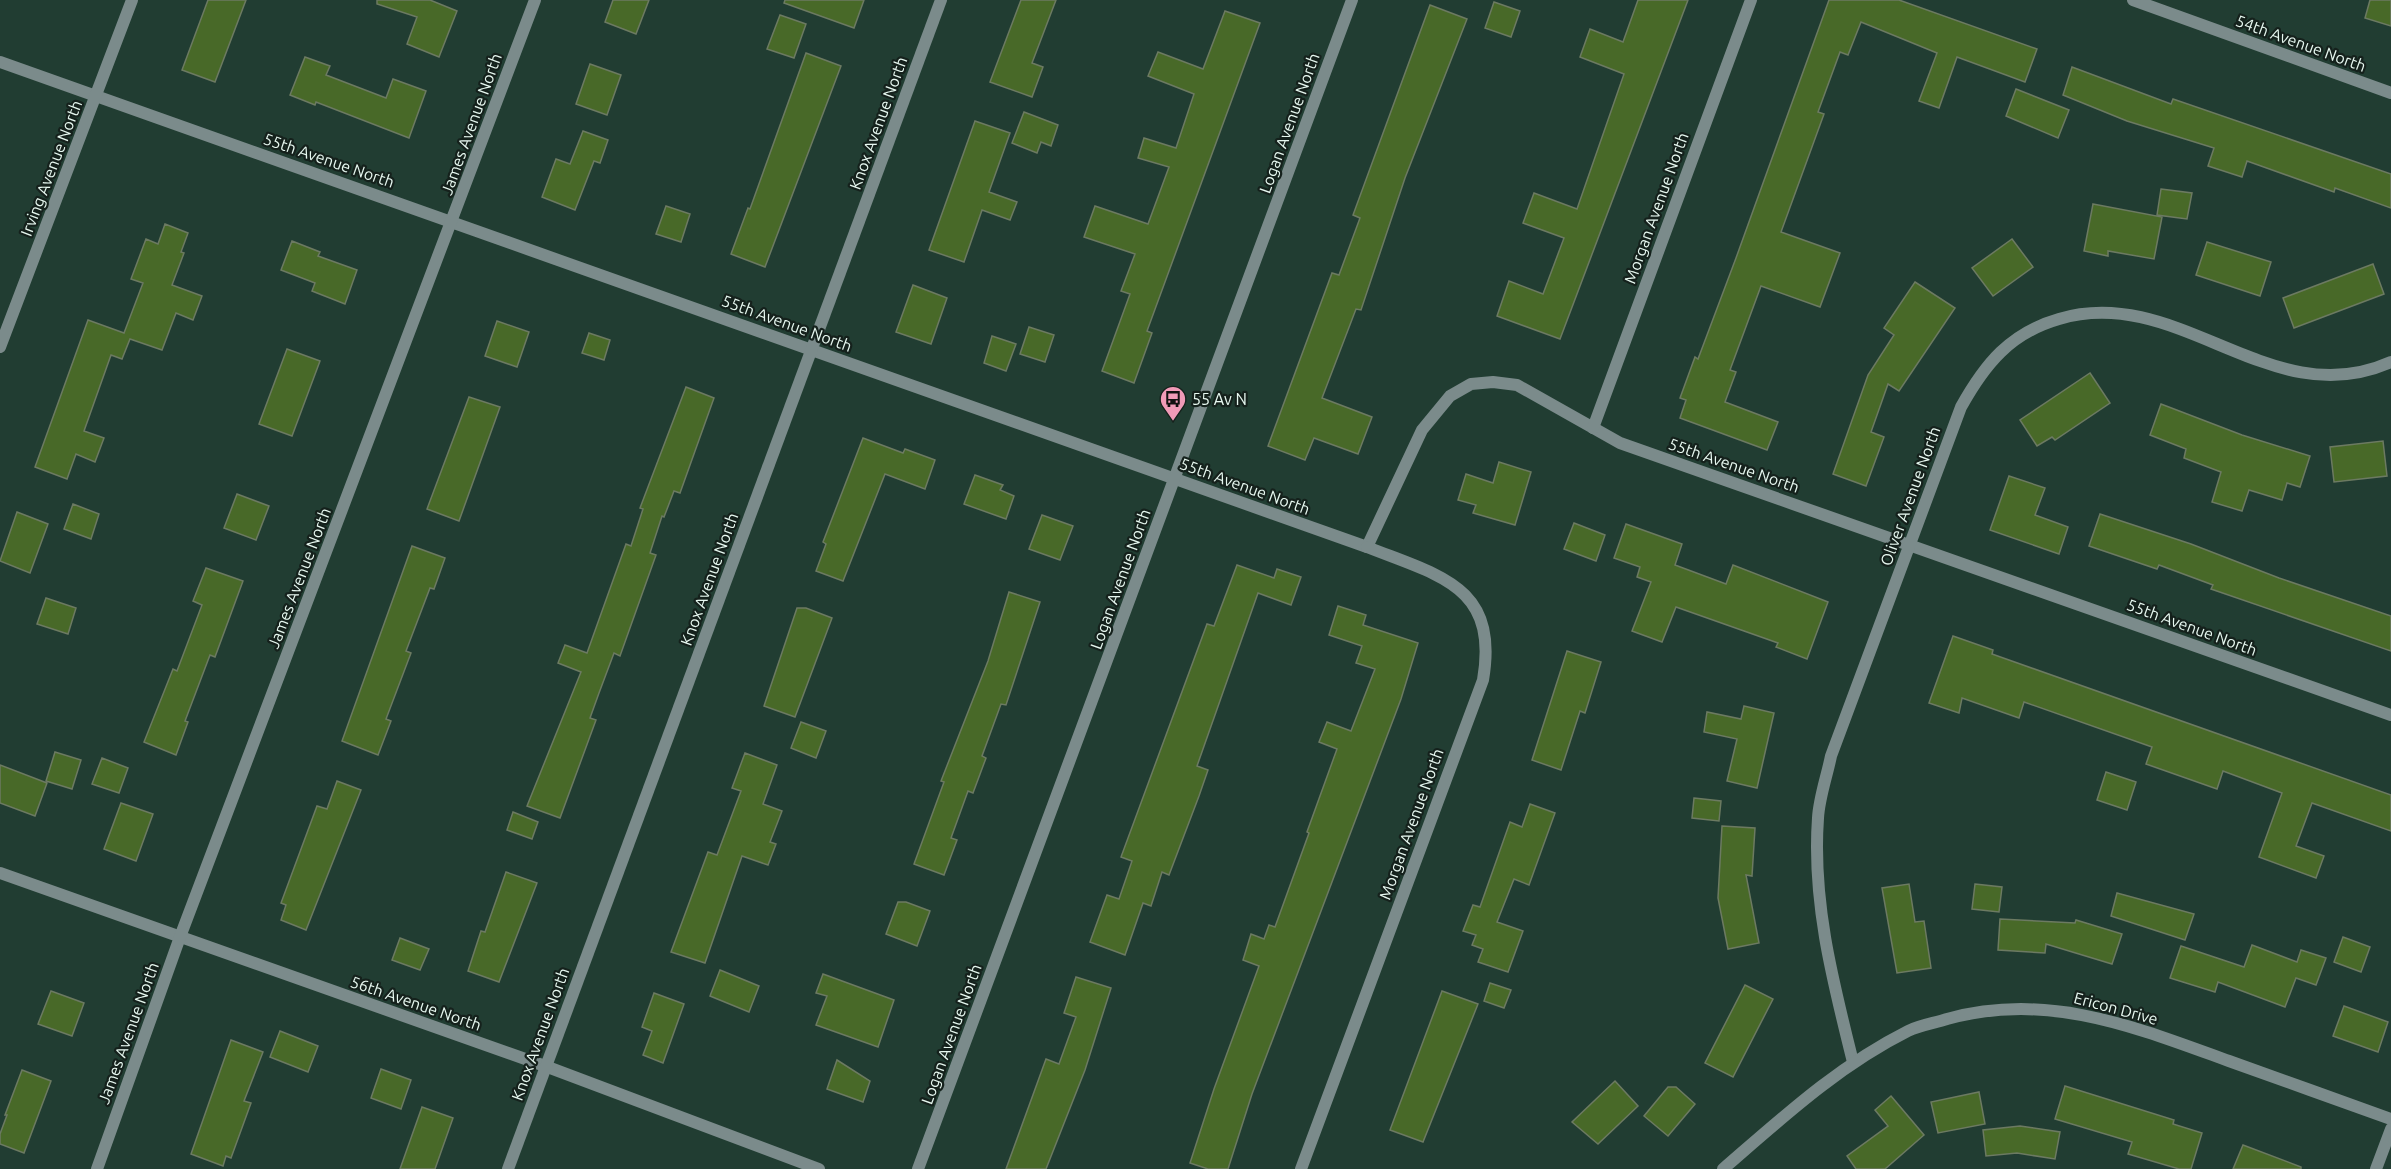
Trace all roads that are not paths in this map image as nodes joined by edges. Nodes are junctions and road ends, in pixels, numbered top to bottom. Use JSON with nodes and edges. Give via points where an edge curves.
{"nodes":[{"id":1,"x":132,"y":0,"type":"edge"},
{"id":2,"x":535,"y":0,"type":"edge"},
{"id":3,"x":941,"y":0,"type":"edge"},
{"id":4,"x":1352,"y":0,"type":"edge"},
{"id":5,"x":1751,"y":0,"type":"edge"},
{"id":6,"x":2133,"y":0,"type":"edge"},
{"id":7,"x":2158,"y":4,"type":"edge"},
{"id":8,"x":0,"y":62,"type":"edge"},
{"id":9,"x":2391,"y":93,"type":"edge"},
{"id":10,"x":97,"y":96,"type":"junction"},
{"id":11,"x":452,"y":221,"type":"junction"},
{"id":12,"x":0,"y":347,"type":"edge"},
{"id":13,"x":812,"y":350,"type":"junction"},
{"id":14,"x":2391,"y":362,"type":"edge"},
{"id":15,"x":1593,"y":428,"type":"junction"},
{"id":16,"x":1175,"y":478,"type":"junction"},
{"id":17,"x":1910,"y":545,"type":"junction"},
{"id":18,"x":1367,"y":547,"type":"junction"},
{"id":19,"x":2391,"y":715,"type":"edge"},
{"id":20,"x":0,"y":873,"type":"edge"},
{"id":21,"x":180,"y":937,"type":"junction"},
{"id":22,"x":1853,"y":1062,"type":"junction"},
{"id":23,"x":545,"y":1066,"type":"junction"},
{"id":24,"x":2391,"y":1119,"type":"edge"},
{"id":25,"x":2391,"y":1128,"type":"edge"},
{"id":26,"x":97,"y":1169,"type":"edge"},
{"id":27,"x":508,"y":1169,"type":"edge"},
{"id":28,"x":819,"y":1169,"type":"edge"},
{"id":29,"x":918,"y":1169,"type":"edge"},
{"id":30,"x":1301,"y":1169,"type":"edge"},
{"id":31,"x":1724,"y":1169,"type":"edge"},
{"id":32,"x":2376,"y":1169,"type":"edge"}],
"edges":[{"from":1,"to":10,"type":"street","name":"Irving Avenue North"},
{"from":2,"to":11,"type":"street","name":"James Avenue North"},
{"from":3,"to":13,"type":"street","name":"Knox Avenue North"},
{"from":4,"to":16,"type":"street","name":"Logan Avenue North"},
{"from":5,"to":15,"type":"street","name":"Morgan Avenue North"},
{"from":6,"to":7,"type":"street","name":"54th Avenue North"},
{"from":7,"to":9,"type":"street","name":"54th Avenue North"},
{"from":8,"to":10,"type":"street","name":"55th Avenue North"},
{"from":10,"to":11,"type":"street","name":"55th Avenue North"},
{"from":10,"to":12,"type":"street","name":"Irving Avenue North"},
{"from":11,"to":13,"type":"street","name":"55th Avenue North"},
{"from":11,"to":21,"type":"street","name":"James Avenue North"},
{"from":13,"to":16,"type":"street","name":"55th Avenue North"},
{"from":13,"to":23,"type":"street","name":"Knox Avenue North"},
{"from":14,"to":17,"type":"street","name":"Oliver Avenue North","via":[[2354,375],[2314,376],[2277,367],[2153,319],[2115,311],[2077,314],[2040,325],[2006,345],[1979,374],[1961,407]]},
{"from":15,"to":17,"type":"street","name":"55th Avenue North","via":[[1620,442]]},
{"from":15,"to":18,"type":"street","name":"55th Avenue North","via":[[1517,385],[1471,384],[1450,396],[1422,430]]},
{"from":16,"to":18,"type":"street","name":"55th Avenue North"},
{"from":16,"to":29,"type":"street","name":"Logan Avenue North"},
{"from":17,"to":19,"type":"street","name":"55th Avenue North"},
{"from":17,"to":22,"type":"street","name":"Oliver Avenue North","via":[[1831,756],[1818,816],[1816,876],[1824,937]]},
{"from":18,"to":30,"type":"street","name":"Morgan Avenue North","via":[[1425,570],[1473,602],[1484,626],[1487,652],[1483,680]]},
{"from":20,"to":21,"type":"street","name":"56th Avenue North"},
{"from":21,"to":23,"type":"street","name":"56th Avenue North"},
{"from":21,"to":26,"type":"street","name":"James Avenue North"},
{"from":22,"to":24,"type":"street","name":"Ericon Drive","via":[[1911,1030],[1964,1015],[2019,1008],[2076,1012],[2130,1025]]},
{"from":22,"to":31,"type":"street","name":"Ericon Drive"},
{"from":23,"to":27,"type":"street","name":"Knox Avenue North"},
{"from":23,"to":28,"type":"street","name":"56th Avenue North"},
{"from":25,"to":32,"type":"street"}]}
